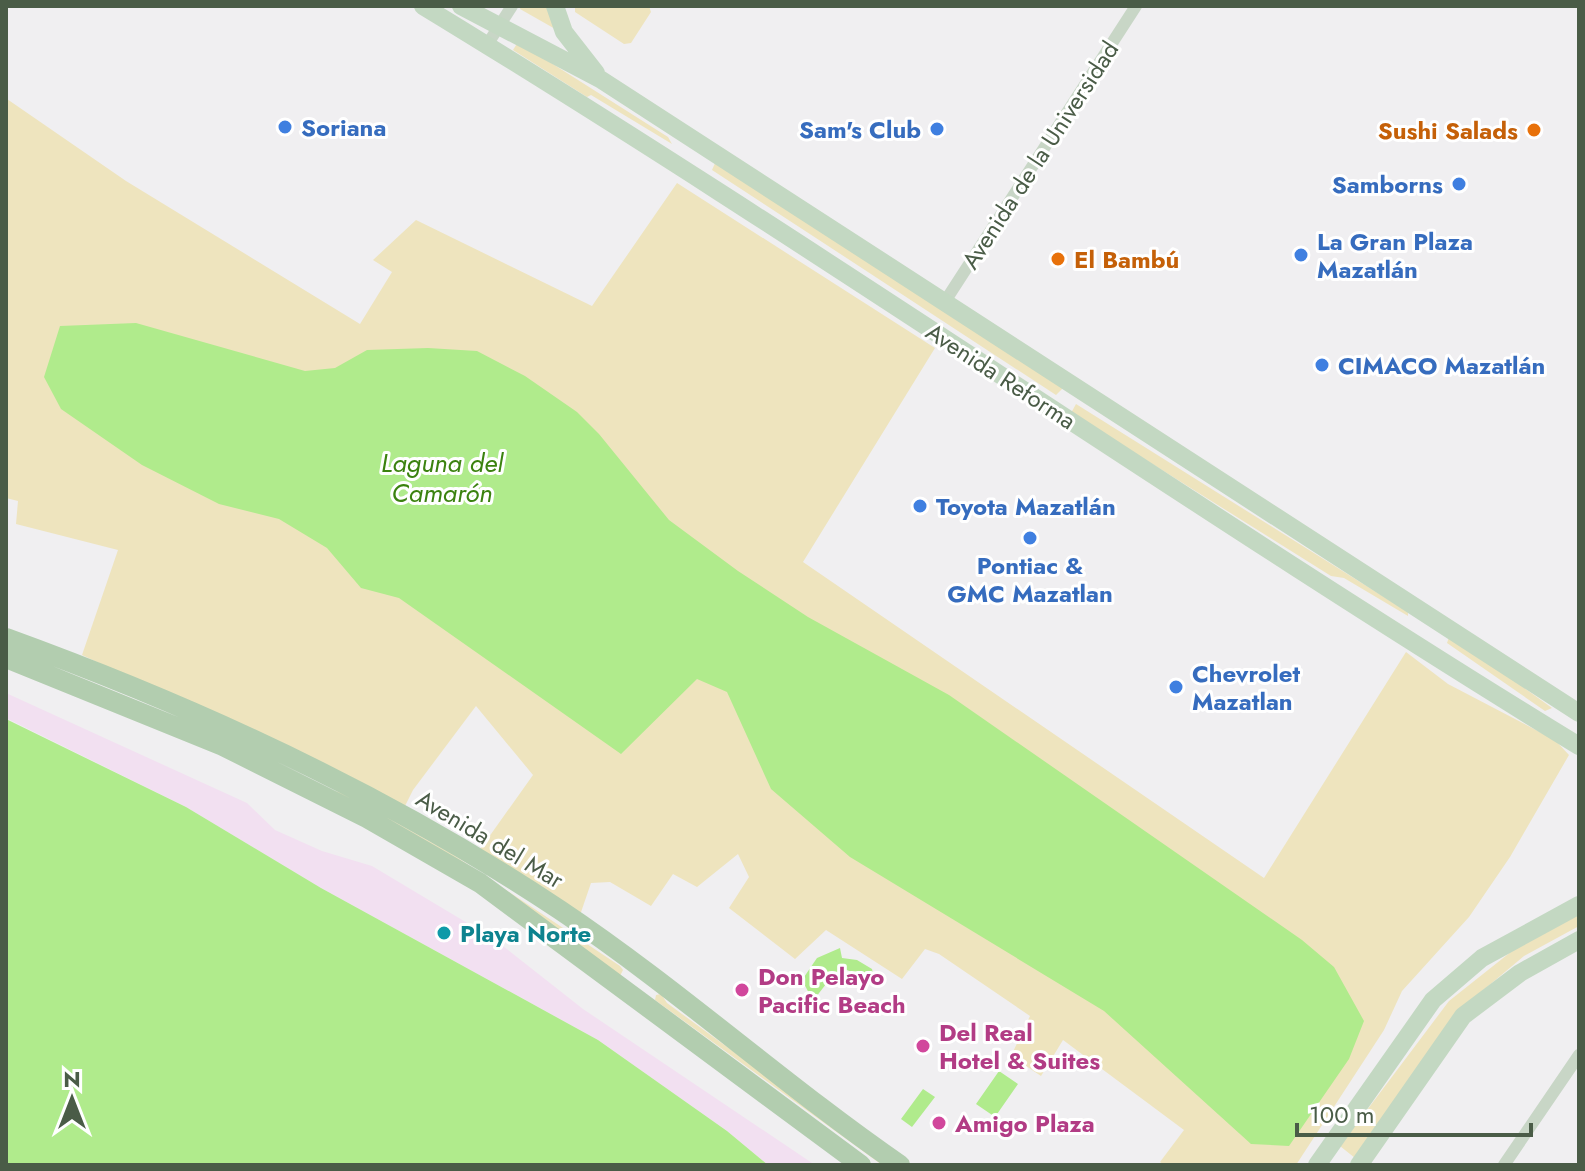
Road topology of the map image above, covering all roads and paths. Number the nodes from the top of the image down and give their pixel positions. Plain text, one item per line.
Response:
1 (423, 6) edge
2 (461, 6) edge
3 (512, 6) edge
4 (555, 6) edge
5 (1136, 6) edge
6 (484, 12) edge
7 (499, 27) junction
8 (471, 35) junction
9 (487, 45) junction
10 (600, 79) junction
11 (944, 303) junction
12 (1432, 619) junction
13 (6, 638) edge
14 (1417, 643) junction
15 (6, 658) edge
16 (1572, 708) edge
17 (1546, 726) junction
18 (1579, 746) edge
19 (1579, 905) edge
20 (1579, 940) edge
21 (1579, 1055) edge
22 (861, 1165) edge
23 (900, 1165) edge
24 (1317, 1165) edge
25 (1359, 1165) edge
26 (1504, 1165) edge

1 - 8 main road, Avenida Reforma
2 - 6 main road
3 - 7 street
4 - 10 main road
5 - 11 street, Avenida de la Universidad
6 - 7 main road, Avenida Reforma
6 - 8 street
7 - 9 street
7 - 10 main road, Avenida Reforma
8 - 9 main road, Avenida Reforma
9 - 14 main road, Avenida Reforma
10 - 11 main road, Avenida Reforma
11 - 12 main road, Avenida Reforma
12 - 14 main road
12 - 16 main road, Avenida Reforma
13 - 23 main road, Avenida del Mar
14 - 17 main road, Avenida Reforma
15 - 22 main road, Avenida del Mar
16 - 17 main road
17 - 18 main road, Avenida Reforma
19 - 24 main road
20 - 25 main road
21 - 26 street

